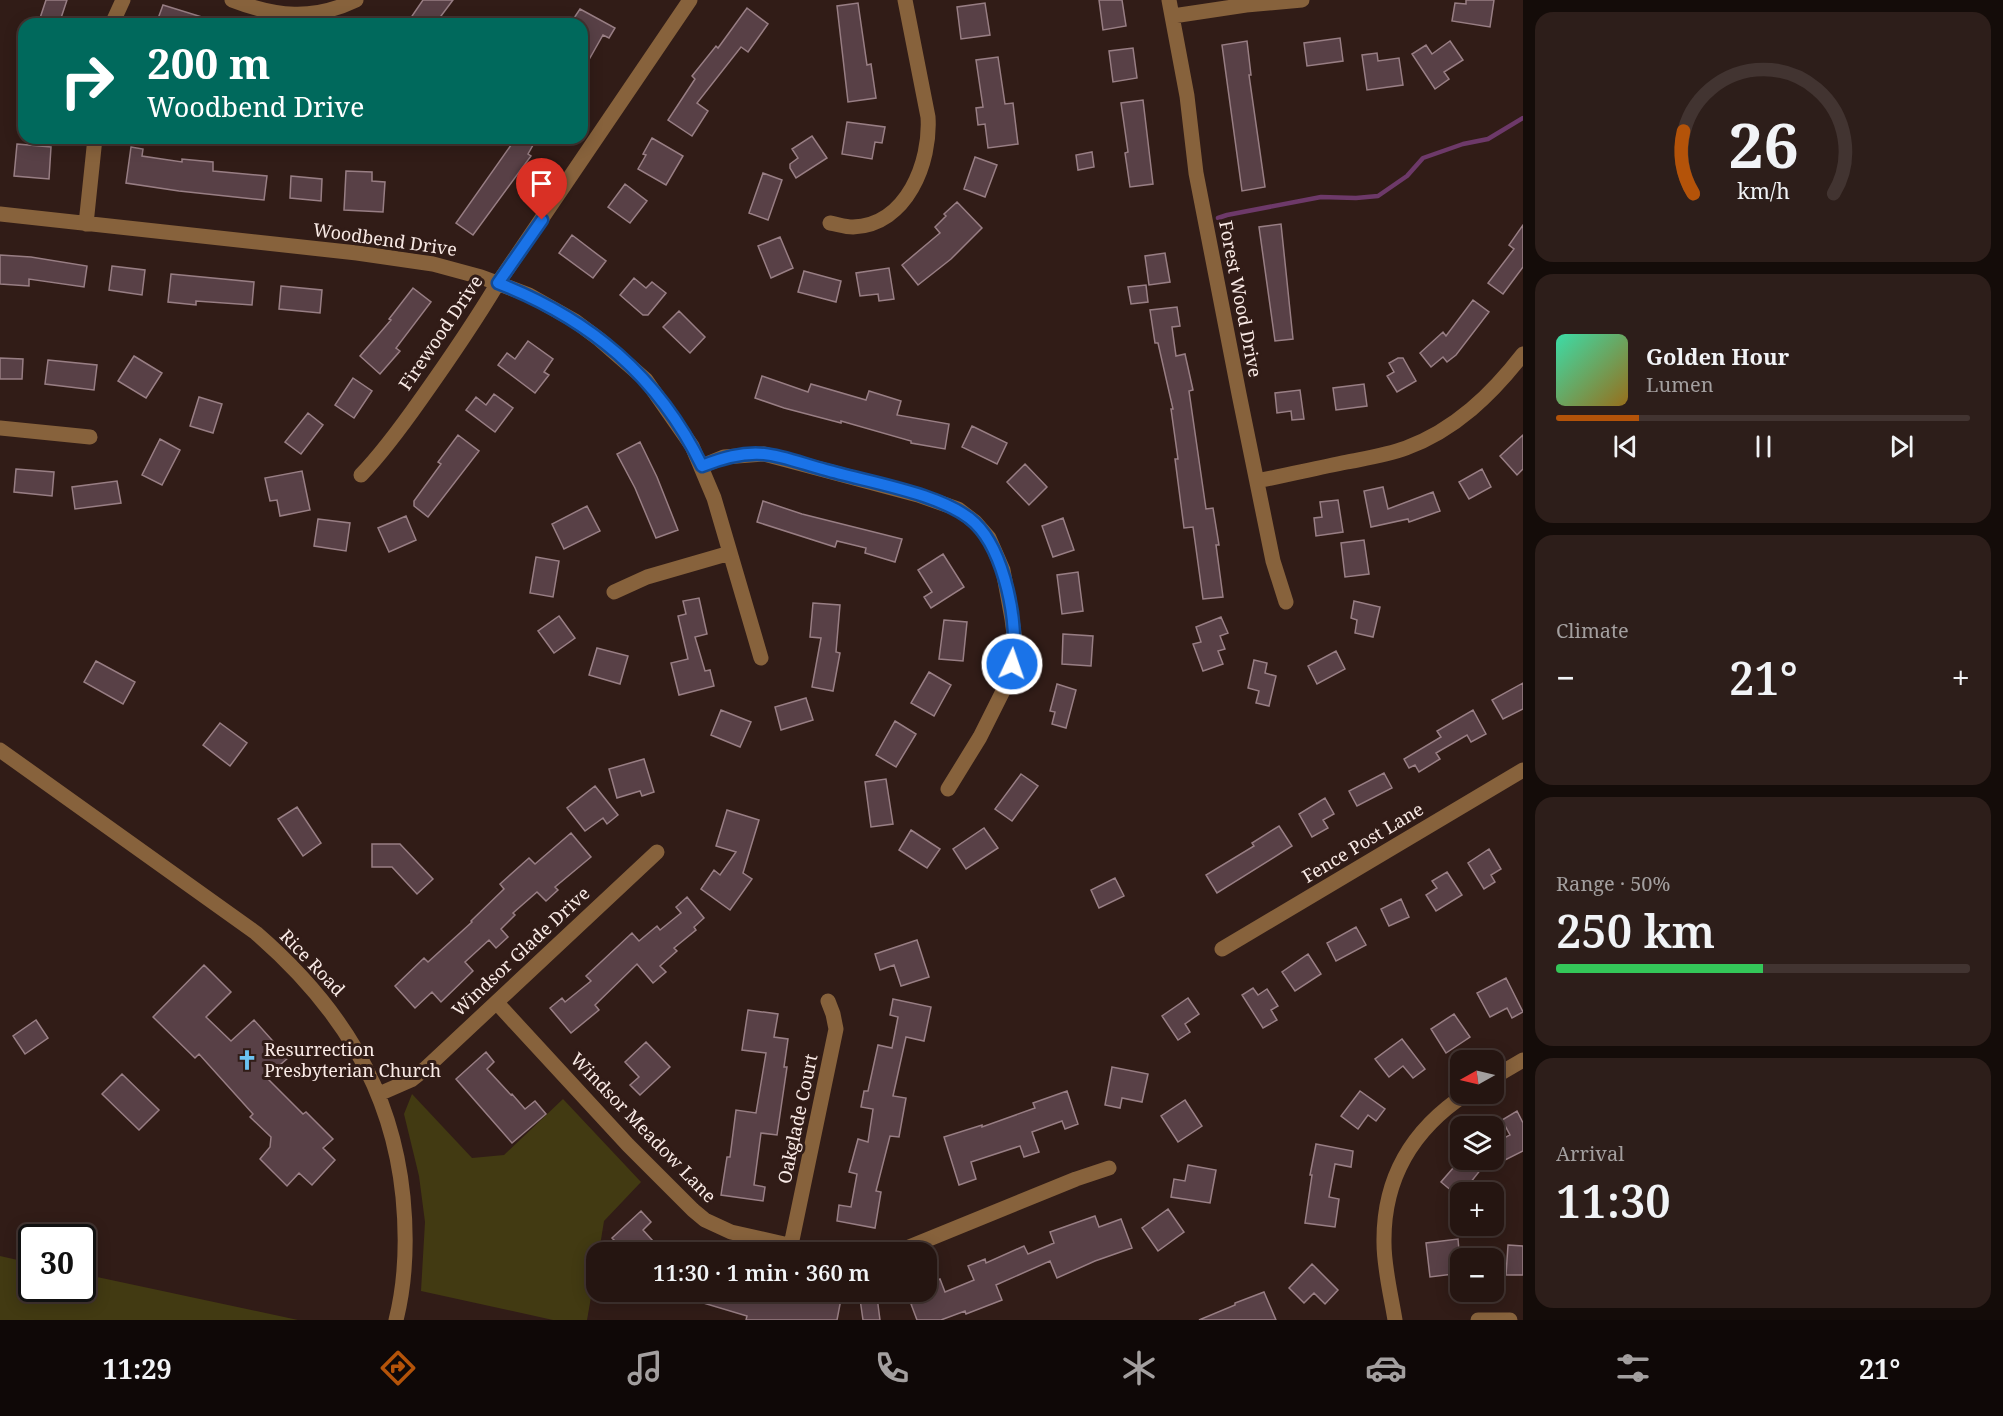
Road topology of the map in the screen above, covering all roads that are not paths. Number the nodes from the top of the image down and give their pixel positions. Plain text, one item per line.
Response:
1 (123, 0) edge
2 (232, 0) edge
3 (356, 0) edge
4 (690, 0) edge
5 (905, 0) edge
6 (1169, 0) edge
7 (1302, 0) edge
8 (1173, 16) junction
9 (115, 18) edge
10 (94, 144) edge
11 (0, 214) edge
12 (830, 223) dead end
13 (86, 224) junction
14 (498, 283) junction
15 (1523, 354) edge
16 (0, 428) edge
17 (90, 437) dead end
18 (702, 466) junction
19 (361, 475) dead end
20 (1257, 481) junction
21 (730, 553) junction
22 (614, 592) dead end
23 (1286, 602) dead end
24 (761, 658) dead end
25 (0, 750) edge
26 (1523, 770) edge
27 (948, 789) dead end
28 (657, 852) dead end
29 (1222, 949) dead end
30 (828, 1001) dead end
31 (497, 1003) junction
32 (1523, 1060) edge
33 (1504, 1071) edge
34 (379, 1094) junction
35 (1452, 1104) edge
36 (1109, 1168) dead end
37 (777, 1242) edge
38 (792, 1242) edge
39 (922, 1242) edge
40 (396, 1320) edge
41 (1395, 1320) edge
42 (1478, 1320) edge
43 (1510, 1320) edge

1 - 9 street
2 - 3 street
4 - 14 street, Firewood Drive
5 - 12 street
6 - 8 street, Forest Wood Drive
7 - 8 street
8 - 20 street, Forest Wood Drive
10 - 13 street
11 - 13 street, Woodbend Drive
13 - 14 street, Woodbend Drive
14 - 18 street, Woodbend Drive
14 - 19 street, Firewood Drive
15 - 20 street
16 - 17 street
18 - 21 street, Woodbend Drive
18 - 27 street
20 - 23 street, Forest Wood Drive
21 - 22 street
21 - 24 street, Woodbend Drive
25 - 34 street, Rice Road
26 - 29 street, Fence Post Lane
28 - 31 street, Windsor Glade Drive
30 - 38 street, Oakglade Court
31 - 34 street, Windsor Glade Drive
31 - 37 street, Windsor Meadow Lane
32 - 33 street
34 - 40 street, Rice Road
35 - 41 street
36 - 39 street
42 - 43 street

